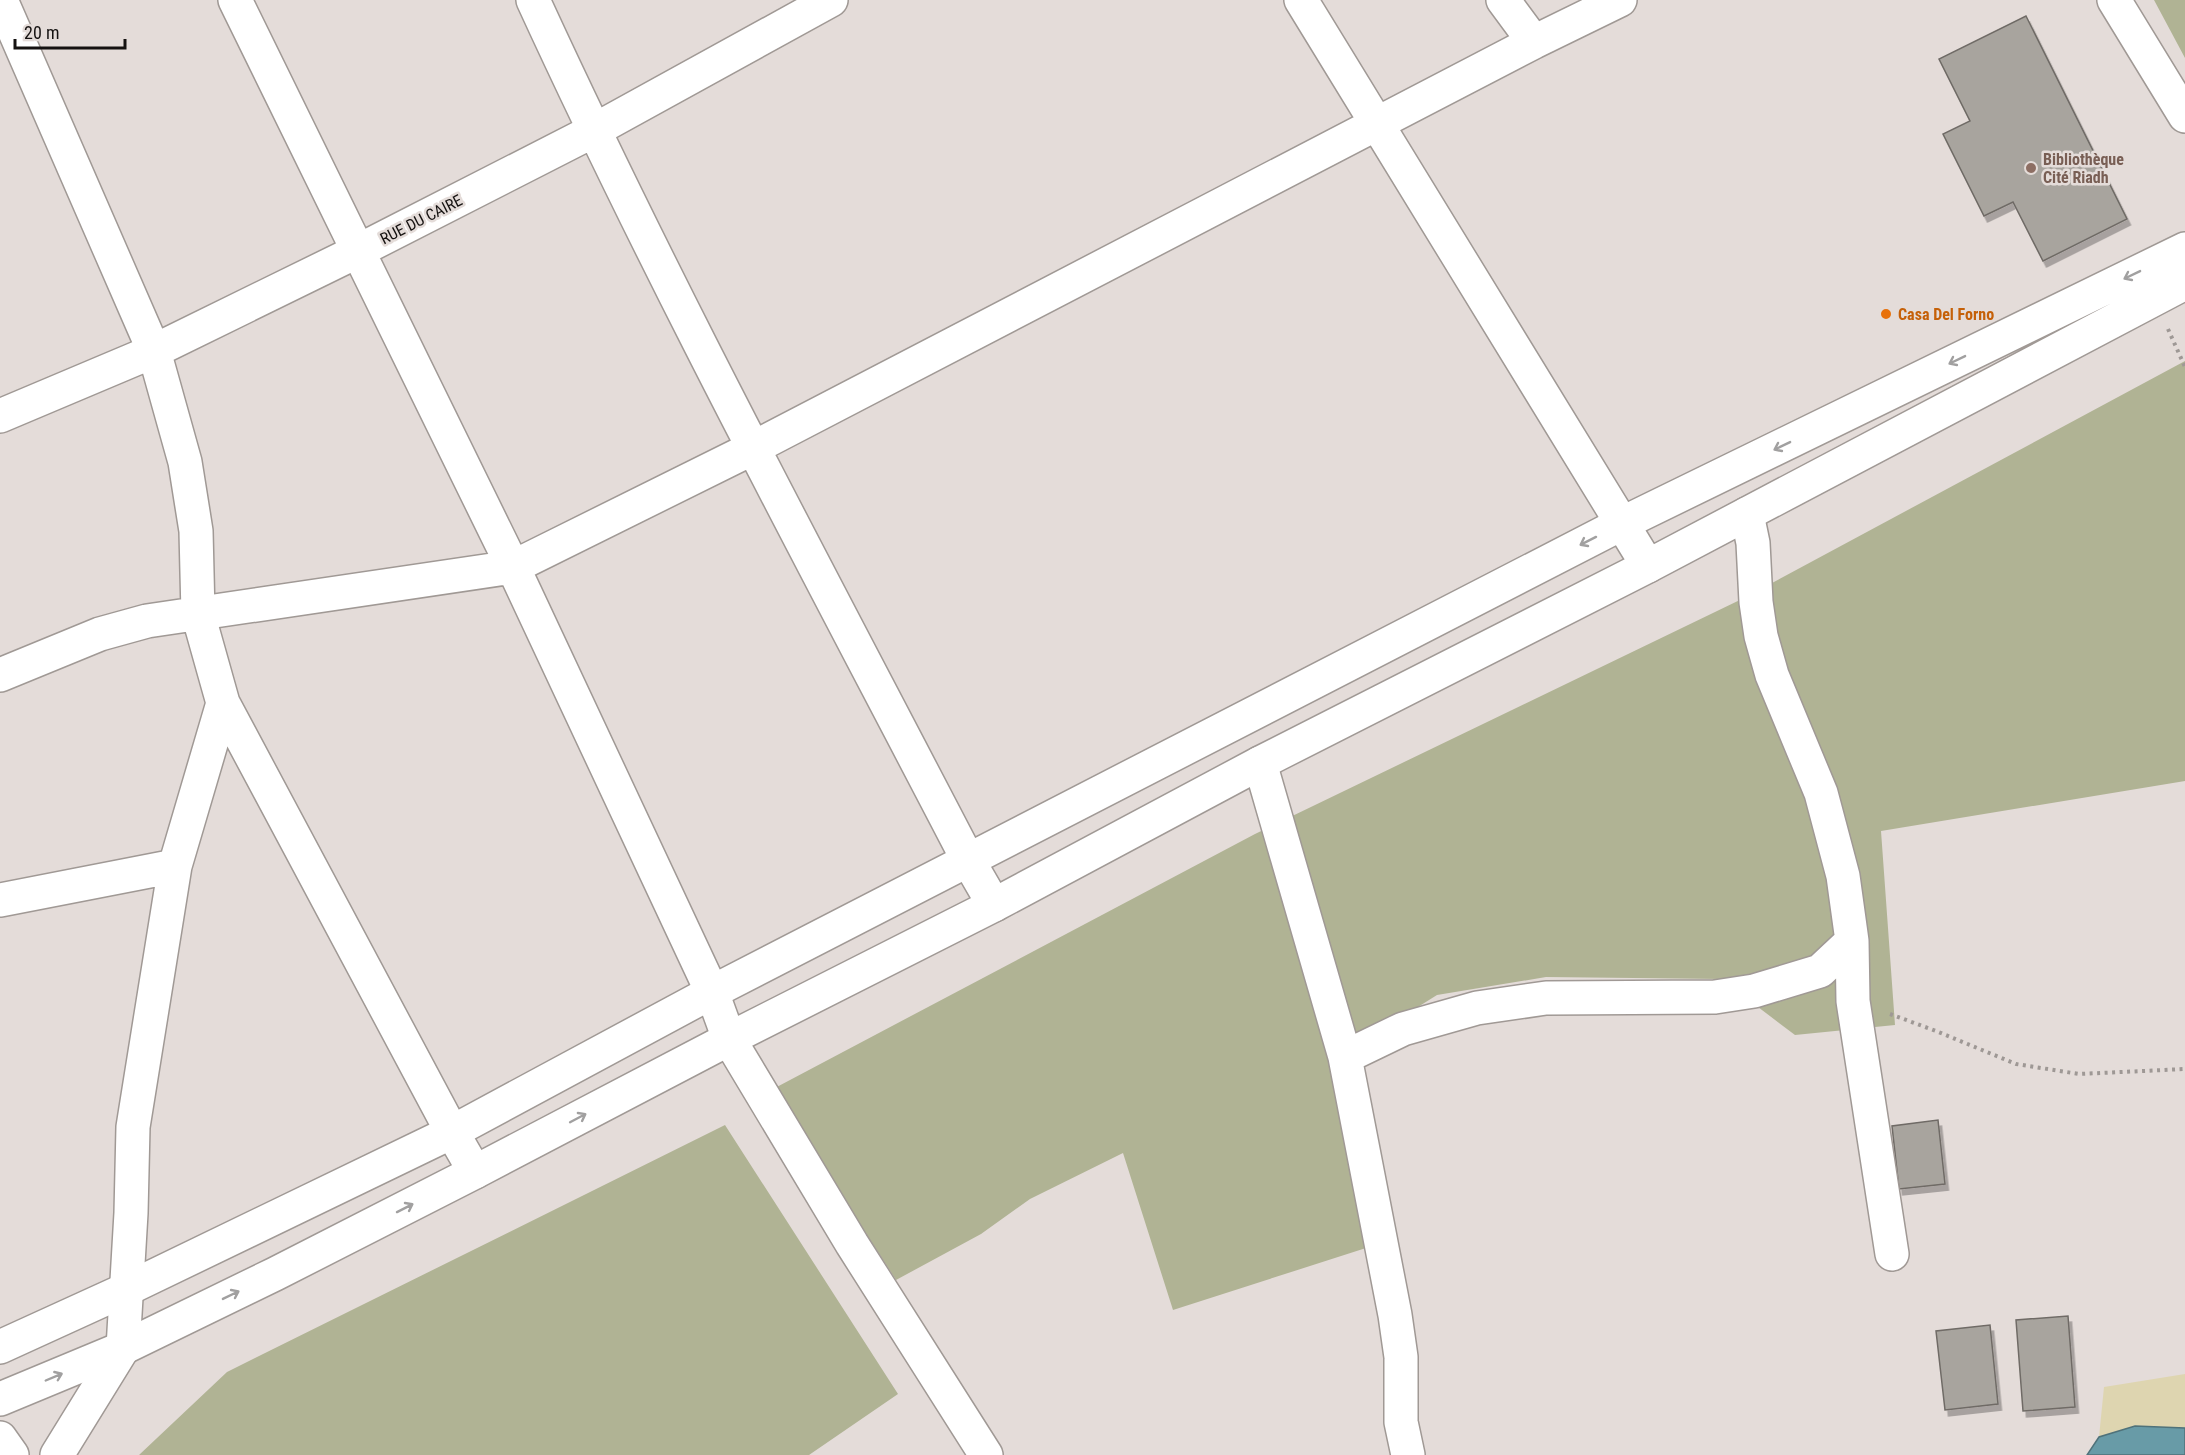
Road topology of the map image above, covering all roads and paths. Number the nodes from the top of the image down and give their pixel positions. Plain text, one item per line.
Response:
1 (1, 0) edge
2 (235, 0) edge
3 (533, 0) edge
4 (831, 0) edge
5 (1301, 0) edge
6 (1503, 0) edge
7 (1620, 0) edge
8 (2114, 0) edge
9 (1534, 42) junction
10 (2185, 116) edge
11 (1376, 124) junction
12 (593, 131) junction
13 (2185, 249) edge
14 (358, 251) junction
15 (2185, 283) edge
16 (154, 351) junction
17 (0, 416) edge
18 (753, 448) junction
19 (1747, 514) junction
20 (1621, 524) junction
21 (1648, 566) junction
22 (513, 567) junction
23 (198, 614) junction
24 (0, 675) edge
25 (223, 703) junction
26 (1260, 763) junction
27 (968, 860) junction
28 (175, 866) junction
29 (0, 900) edge
30 (994, 905) junction
31 (1852, 941) junction
32 (712, 992) junction
33 (1853, 1001) junction
34 (729, 1038) junction
35 (1345, 1057) junction
36 (2185, 1069) edge
37 (452, 1132) junction
38 (476, 1172) junction
39 (1892, 1254) dead end
40 (127, 1288) junction
41 (0, 1347) edge
42 (123, 1348) junction
43 (0, 1399) edge
44 (0, 1438) edge
45 (12, 1455) edge
46 (57, 1455) edge
47 (986, 1455) edge
48 (1408, 1455) edge

1 - 16 street
2 - 14 street
3 - 12 street
4 - 12 street, RUE DU CAIRE
5 - 11 street
6 - 9 street
7 - 9 street
8 - 10 street
9 - 11 street
11 - 18 street
11 - 20 street
12 - 14 street, RUE DU CAIRE
12 - 18 street
13 -> 20 street
14 - 16 street, RUE DU CAIRE
14 - 22 street
15 - 19 street
16 - 17 street, RUE DU CAIRE
16 - 23 street
18 - 22 street
18 - 27 street
19 - 21 street
19 - 31 street
20 - 21 street
20 -> 27 street
21 - 26 street
22 - 23 street
22 - 32 street
23 - 24 street
23 - 25 street
25 - 28 street
25 - 37 street
26 - 30 street
26 - 35 street
27 - 30 street
27 - 32 street
28 - 29 street
28 - 40 street
30 - 34 street
31 - 33 street
31 - 35 street
32 - 34 street
32 - 37 street
33 - 36 path
33 - 39 street
38 -> 34 street
34 - 47 street
35 - 48 street
37 - 38 street
37 - 40 street
42 -> 38 street
40 - 41 street
40 - 42 street
43 -> 42 street
42 - 46 street
44 - 45 street

